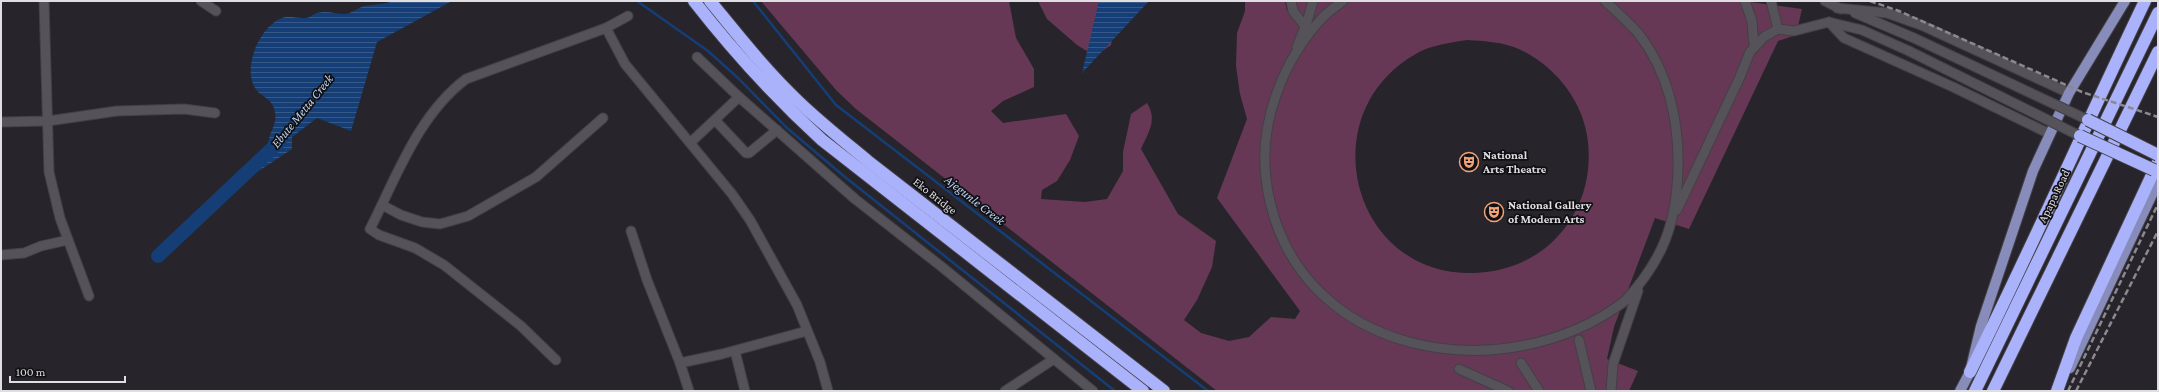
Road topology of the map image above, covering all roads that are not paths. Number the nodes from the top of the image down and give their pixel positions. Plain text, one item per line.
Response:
1 (44, 1) edge
2 (201, 1) edge
3 (694, 1) edge
4 (710, 1) edge
5 (1291, 1) edge
6 (1313, 1) edge
7 (1343, 1) edge
8 (1605, 1) edge
9 (1745, 1) edge
10 (1771, 1) edge
11 (1825, 1) edge
12 (2126, 1) edge
13 (2146, 1) edge
14 (1837, 8) junction
15 (216, 11) dead end
16 (2158, 13) edge
17 (628, 16) dead end
18 (1829, 22) junction
19 (1305, 26) junction
20 (606, 28) junction
21 (1778, 29) junction
22 (1754, 46) junction
23 (2158, 52) edge
24 (697, 57) dead end
25 (1291, 60) junction
26 (2069, 93) junction
27 (739, 97) junction
28 (216, 113) dead end
29 (603, 118) dead end
30 (715, 120) junction
31 (2088, 120) junction
32 (48, 121) junction
33 (1, 122) edge
34 (777, 130) junction
35 (2050, 134) junction
36 (2080, 136) junction
37 (690, 143) junction
38 (2158, 155) edge
39 (2157, 168) edge
40 (2158, 182) edge
41 (382, 205) junction
42 (1675, 215) junction
43 (631, 231) dead end
44 (68, 240) junction
45 (1, 255) edge
46 (1640, 285) junction
47 (89, 296) dead end
48 (1338, 318) dead end
49 (807, 331) junction
50 (735, 351) junction
51 (1054, 359) junction
52 (556, 360) dead end
53 (680, 363) junction
54 (1508, 365) dead end
55 (1482, 367) dead end
56 (1970, 372) junction
57 (689, 391) edge
58 (745, 391) edge
59 (828, 391) edge
60 (1005, 391) edge
61 (1093, 391) edge
62 (1143, 391) edge
63 (1164, 391) edge
64 (1508, 391) edge
65 (1539, 391) edge
66 (1591, 391) edge
67 (1611, 391) edge
68 (1960, 391) edge
69 (1975, 391) edge
70 (1994, 391) edge
71 (2058, 391) edge

1 - 32 street
2 - 15 street
3 - 62 highway
4 - 63 highway, Eko Bridge
5 - 19 street
6 - 19 street
7 - 25 street
8 - 42 street
9 - 22 street
10 - 21 street
11 - 14 street
12 - 26 main road
13 - 31 highway
14 - 26 street
14 - 31 street, bridge
16 - 69 highway, Apapa Road
17 - 20 street
18 - 21 street
18 - 35 street
18 - 36 street, bridge
19 - 25 street
20 - 37 street
20 - 41 street
21 - 22 street
22 - 42 street
23 - 70 highway
24 - 27 street
25 - 48 street
26 - 35 main road
27 - 30 street
27 - 34 street
28 - 32 street
29 - 41 street
30 - 34 street
30 - 37 street
31 - 36 highway
31 - 38 highway, bridge
32 - 33 street
32 - 44 street
34 - 51 street
35 - 56 main road
36 - 39 highway, bridge
36 - 56 highway
37 - 49 street
39 - 71 highway
40 - 71 main road
41 - 52 street
42 - 46 street
43 - 53 street
44 - 45 street
44 - 47 street
46 - 66 street
46 - 67 street
49 - 50 street
49 - 59 street
50 - 53 street
50 - 58 street
51 - 60 street
51 - 61 street
53 - 57 street
54 - 65 street
55 - 64 street
56 - 68 main road

